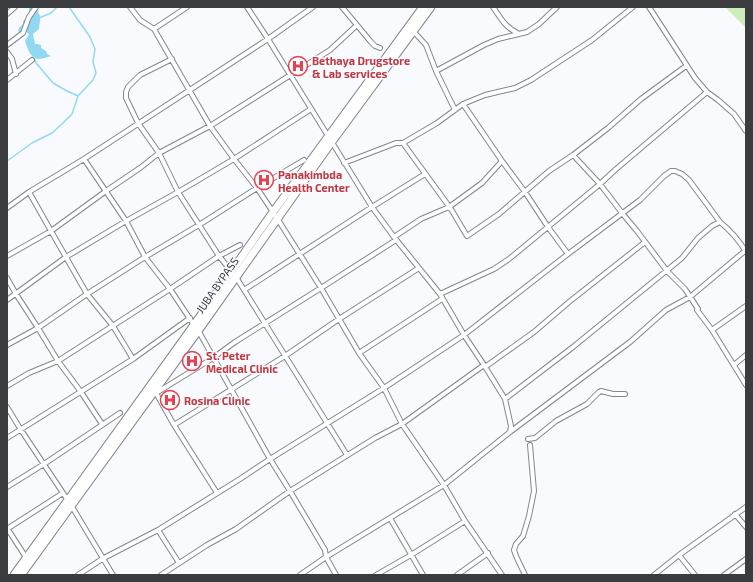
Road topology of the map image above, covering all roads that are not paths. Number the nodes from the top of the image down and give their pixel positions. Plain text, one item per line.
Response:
1 (14, 7) edge
2 (36, 7) edge
3 (130, 7) edge
4 (187, 7) edge
5 (246, 7) edge
6 (313, 7) edge
7 (342, 7) edge
8 (493, 7) edge
9 (557, 7) edge
10 (633, 7) edge
11 (649, 7) edge
12 (427, 8) edge
13 (7, 14) edge
14 (357, 25) junction
15 (154, 29) junction
16 (414, 32) junction
17 (519, 34) junction
18 (268, 39) junction
19 (7, 46) edge
20 (380, 48) dead end
21 (7, 52) edge
22 (172, 59) junction
23 (32, 60) dead end
24 (686, 66) junction
25 (436, 71) junction
26 (16, 74) junction
27 (290, 75) junction
28 (7, 80) edge
29 (189, 90) junction
30 (707, 92) junction
31 (463, 104) junction
32 (311, 109) junction
33 (455, 110) junction
34 (138, 123) junction
35 (210, 126) junction
36 (746, 131) edge
37 (330, 140) junction
38 (403, 143) junction
39 (159, 153) junction
40 (573, 155) junction
41 (84, 159) junction
42 (234, 159) junction
43 (304, 160) dead end
44 (502, 161) junction
45 (344, 163) junction
46 (425, 174) junction
47 (600, 184) junction
48 (257, 188) junction
49 (106, 191) junction
50 (30, 192) junction
51 (178, 192) junction
52 (525, 192) junction
53 (372, 207) junction
54 (449, 207) junction
55 (7, 208) edge
56 (273, 212) junction
57 (622, 214) junction
58 (277, 218) junction
59 (126, 221) junction
60 (720, 222) junction
61 (200, 225) junction
62 (548, 227) junction
63 (51, 231) junction
64 (395, 238) junction
65 (645, 242) junction
66 (240, 245) dead end
67 (746, 251) edge
68 (299, 254) junction
69 (568, 254) junction
70 (7, 256) edge
71 (219, 256) junction
72 (66, 257) junction
73 (146, 257) junction
74 (419, 268) junction
75 (667, 271) junction
76 (234, 274) junction
77 (7, 278) edge
78 (321, 288) junction
79 (170, 289) junction
80 (244, 290) junction
81 (16, 294) junction
82 (87, 294) junction
83 (440, 294) junction
84 (690, 297) junction
85 (442, 299) junction
86 (7, 300) edge
87 (746, 306) edge
88 (339, 319) junction
89 (265, 323) junction
90 (194, 325) junction
91 (113, 326) junction
92 (38, 328) junction
93 (712, 330) junction
94 (464, 335) junction
95 (7, 345) edge
96 (359, 353) junction
97 (746, 355) edge
98 (286, 356) junction
99 (213, 358) junction
100 (133, 359) junction
101 (58, 361) junction
102 (734, 365) junction
103 (485, 366) junction
104 (746, 385) edge
105 (7, 386) edge
106 (384, 388) junction
107 (231, 390) junction
108 (81, 392) junction
109 (155, 392) junction
110 (625, 394) dead end
111 (505, 399) junction
112 (7, 406) edge
113 (120, 413) dead end
114 (327, 423) junction
115 (102, 424) junction
116 (402, 424) junction
117 (174, 425) junction
118 (21, 430) junction
119 (510, 432) junction
120 (7, 438) edge
121 (528, 439) dead end
122 (530, 445) dead end
123 (347, 455) junction
124 (270, 460) junction
125 (44, 464) junction
126 (444, 486) junction
127 (7, 487) edge
128 (290, 490) junction
129 (63, 493) junction
130 (218, 493) junction
131 (69, 503) junction
132 (746, 507) edge
133 (735, 514) junction
134 (390, 518) junction
135 (465, 521) junction
136 (746, 526) edge
137 (7, 528) edge
138 (158, 530) junction
139 (488, 553) junction
140 (411, 555) junction
141 (679, 555) junction
142 (326, 557) junction
143 (102, 559) junction
144 (746, 559) edge
145 (28, 560) junction
146 (179, 563) junction
147 (14, 575) edge
148 (21, 575) edge
149 (78, 575) edge
150 (113, 575) edge
151 (160, 575) edge
152 (300, 575) edge
153 (336, 575) edge
154 (376, 575) edge
155 (423, 575) edge
156 (457, 575) edge
157 (502, 575) edge
158 (525, 575) edge
159 (654, 575) edge
160 (695, 575) edge
161 (724, 575) edge

1 - 13 street
2 - 19 street
3 - 15 street
4 - 15 street
5 - 18 street
6 - 18 street
7 - 14 street
8 - 17 street
9 - 17 street
10 - 31 street
11 - 24 street
12 - 16 main road, JUBA BYPASS
12 - 37 main road, JUBA BYPASS
14 - 20 street
14 - 27 street
15 - 22 street
16 - 25 street
16 - 37 main road, JUBA BYPASS
17 - 25 street
18 - 27 street
18 - 29 street
21 - 26 street
22 - 29 street
22 - 34 street
23 - 26 street
24 - 30 street
24 - 40 street
25 - 33 street
26 - 28 street
27 - 32 street
27 - 35 street
29 - 34 street
29 - 35 street
30 - 36 street
30 - 47 street
31 - 33 street
31 - 44 street
32 - 37 street
32 - 42 street
33 - 38 street
34 - 39 street
34 - 41 street
35 - 39 street
35 - 42 street
37 - 45 street
37 - 56 main road, JUBA BYPASS
37 - 58 main road, JUBA BYPASS
38 - 45 street
38 - 46 street
39 - 49 street
39 - 51 street
40 - 47 street
40 - 52 street
41 - 49 street
41 - 50 street
42 - 48 street
42 - 51 street
43 - 48 street
44 - 52 street
44 - 54 street
45 - 53 street
46 - 53 street
46 - 54 street
47 - 57 street
47 - 62 street
48 - 56 street
48 - 61 street
49 - 59 street
49 - 63 street
50 - 55 street
50 - 63 street
51 - 59 street
51 - 61 street
52 - 54 street
52 - 62 street
53 - 64 street
53 - 68 street
54 - 64 street
56 - 58 street
56 - 76 main road, JUBA BYPASS
57 - 60 street
57 - 65 street
57 - 69 street
58 - 68 street
58 - 76 main road, JUBA BYPASS
59 - 72 street
59 - 73 street
60 - 67 street
60 - 75 street
61 - 71 street
61 - 73 street
62 - 69 street
62 - 83 street
63 - 70 street
63 - 72 street
64 - 74 street
64 - 78 street
65 - 75 street
65 - 103 street
66 - 71 street
67 - 84 street
68 - 78 street
68 - 80 street
69 - 94 street
71 - 76 street
71 - 79 street
72 - 81 street
72 - 82 street
73 - 79 street
73 - 82 street
74 - 83 street
74 - 88 street
75 - 84 street
75 - 111 street
76 - 80 street
76 - 90 main road, JUBA BYPASS
77 - 81 street
78 - 88 street
78 - 89 street
79 - 90 street
79 - 91 street
80 - 89 street
81 - 86 street
81 - 92 street
82 - 91 street
82 - 92 street
83 - 85 street
84 - 93 street
84 - 119 street
85 - 94 street
85 - 96 street
87 - 93 street
88 - 96 street
88 - 98 street
89 - 98 street
89 - 99 street
90 - 99 street
90 - 100 street
90 - 109 main road, JUBA BYPASS
90 - 131 main road, JUBA BYPASS
91 - 100 street
91 - 101 street
92 - 95 street
92 - 101 street
93 - 102 street
94 - 103 street
94 - 106 street
96 - 106 street
97 - 102 street
98 - 107 street
98 - 114 street
99 - 107 street
99 - 109 street
100 - 108 street
101 - 105 street
101 - 108 street
102 - 104 street
103 - 111 street
103 - 116 street
106 - 114 street
106 - 116 street
107 - 117 street
107 - 124 street
108 - 115 street
108 - 118 street
109 - 117 street
109 - 131 main road, JUBA BYPASS
110 - 121 street
111 - 119 street
112 - 118 street
113 - 115 street
114 - 123 street
114 - 124 street
115 - 125 street
116 - 123 street
116 - 126 street
117 - 130 street
118 - 120 street
118 - 125 street
119 - 126 street
122 - 158 street
123 - 128 street
124 - 128 street
124 - 130 street
125 - 127 street
125 - 129 street
126 - 134 street
126 - 135 street
128 - 142 street
128 - 146 street
129 - 131 street
129 - 137 street
130 - 138 street
131 - 143 street
131 - 145 main road, JUBA BYPASS
132 - 133 street
133 - 136 street
133 - 141 street
134 - 140 street
134 - 142 street
135 - 139 street
135 - 140 street
137 - 145 street
138 - 143 street
138 - 146 street
139 - 156 street
139 - 157 street
140 - 154 street
140 - 155 street
141 - 159 street
141 - 160 street
142 - 152 street
142 - 153 street
143 - 149 street
143 - 150 street
144 - 161 street
145 - 147 main road, JUBA BYPASS
145 - 148 main road, JUBA BYPASS
146 - 151 street

